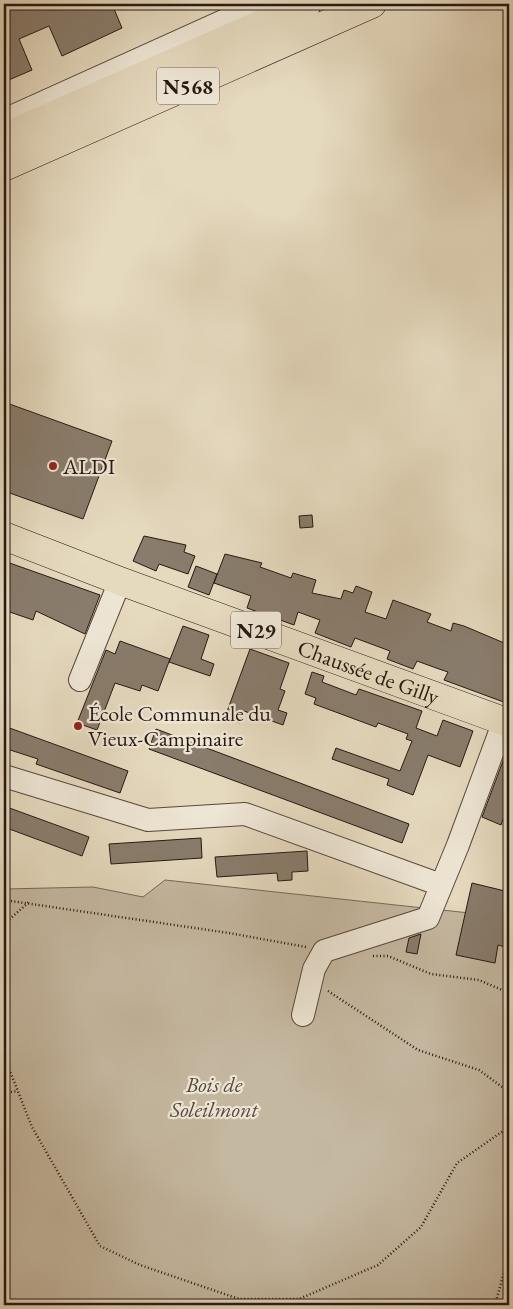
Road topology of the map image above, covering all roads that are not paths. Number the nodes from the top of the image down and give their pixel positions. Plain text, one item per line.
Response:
1 (261, 4) edge
2 (307, 4) edge
3 (372, 4) edge
4 (4, 120) edge
5 (4, 137) edge
6 (4, 167) edge
7 (4, 536) edge
8 (120, 581) junction
9 (80, 680) dead end
10 (506, 722) edge
11 (4, 776) edge
12 (441, 885) junction
13 (303, 1015) dead end

1 - 4 street
2 - 5 main road, N568
3 - 6 main road, N568
7 - 8 main road, Chaussée de Gilly / N29
8 - 9 street
8 - 10 main road, Chaussée de Gilly / N29
10 - 12 street
11 - 12 street
12 - 13 street

